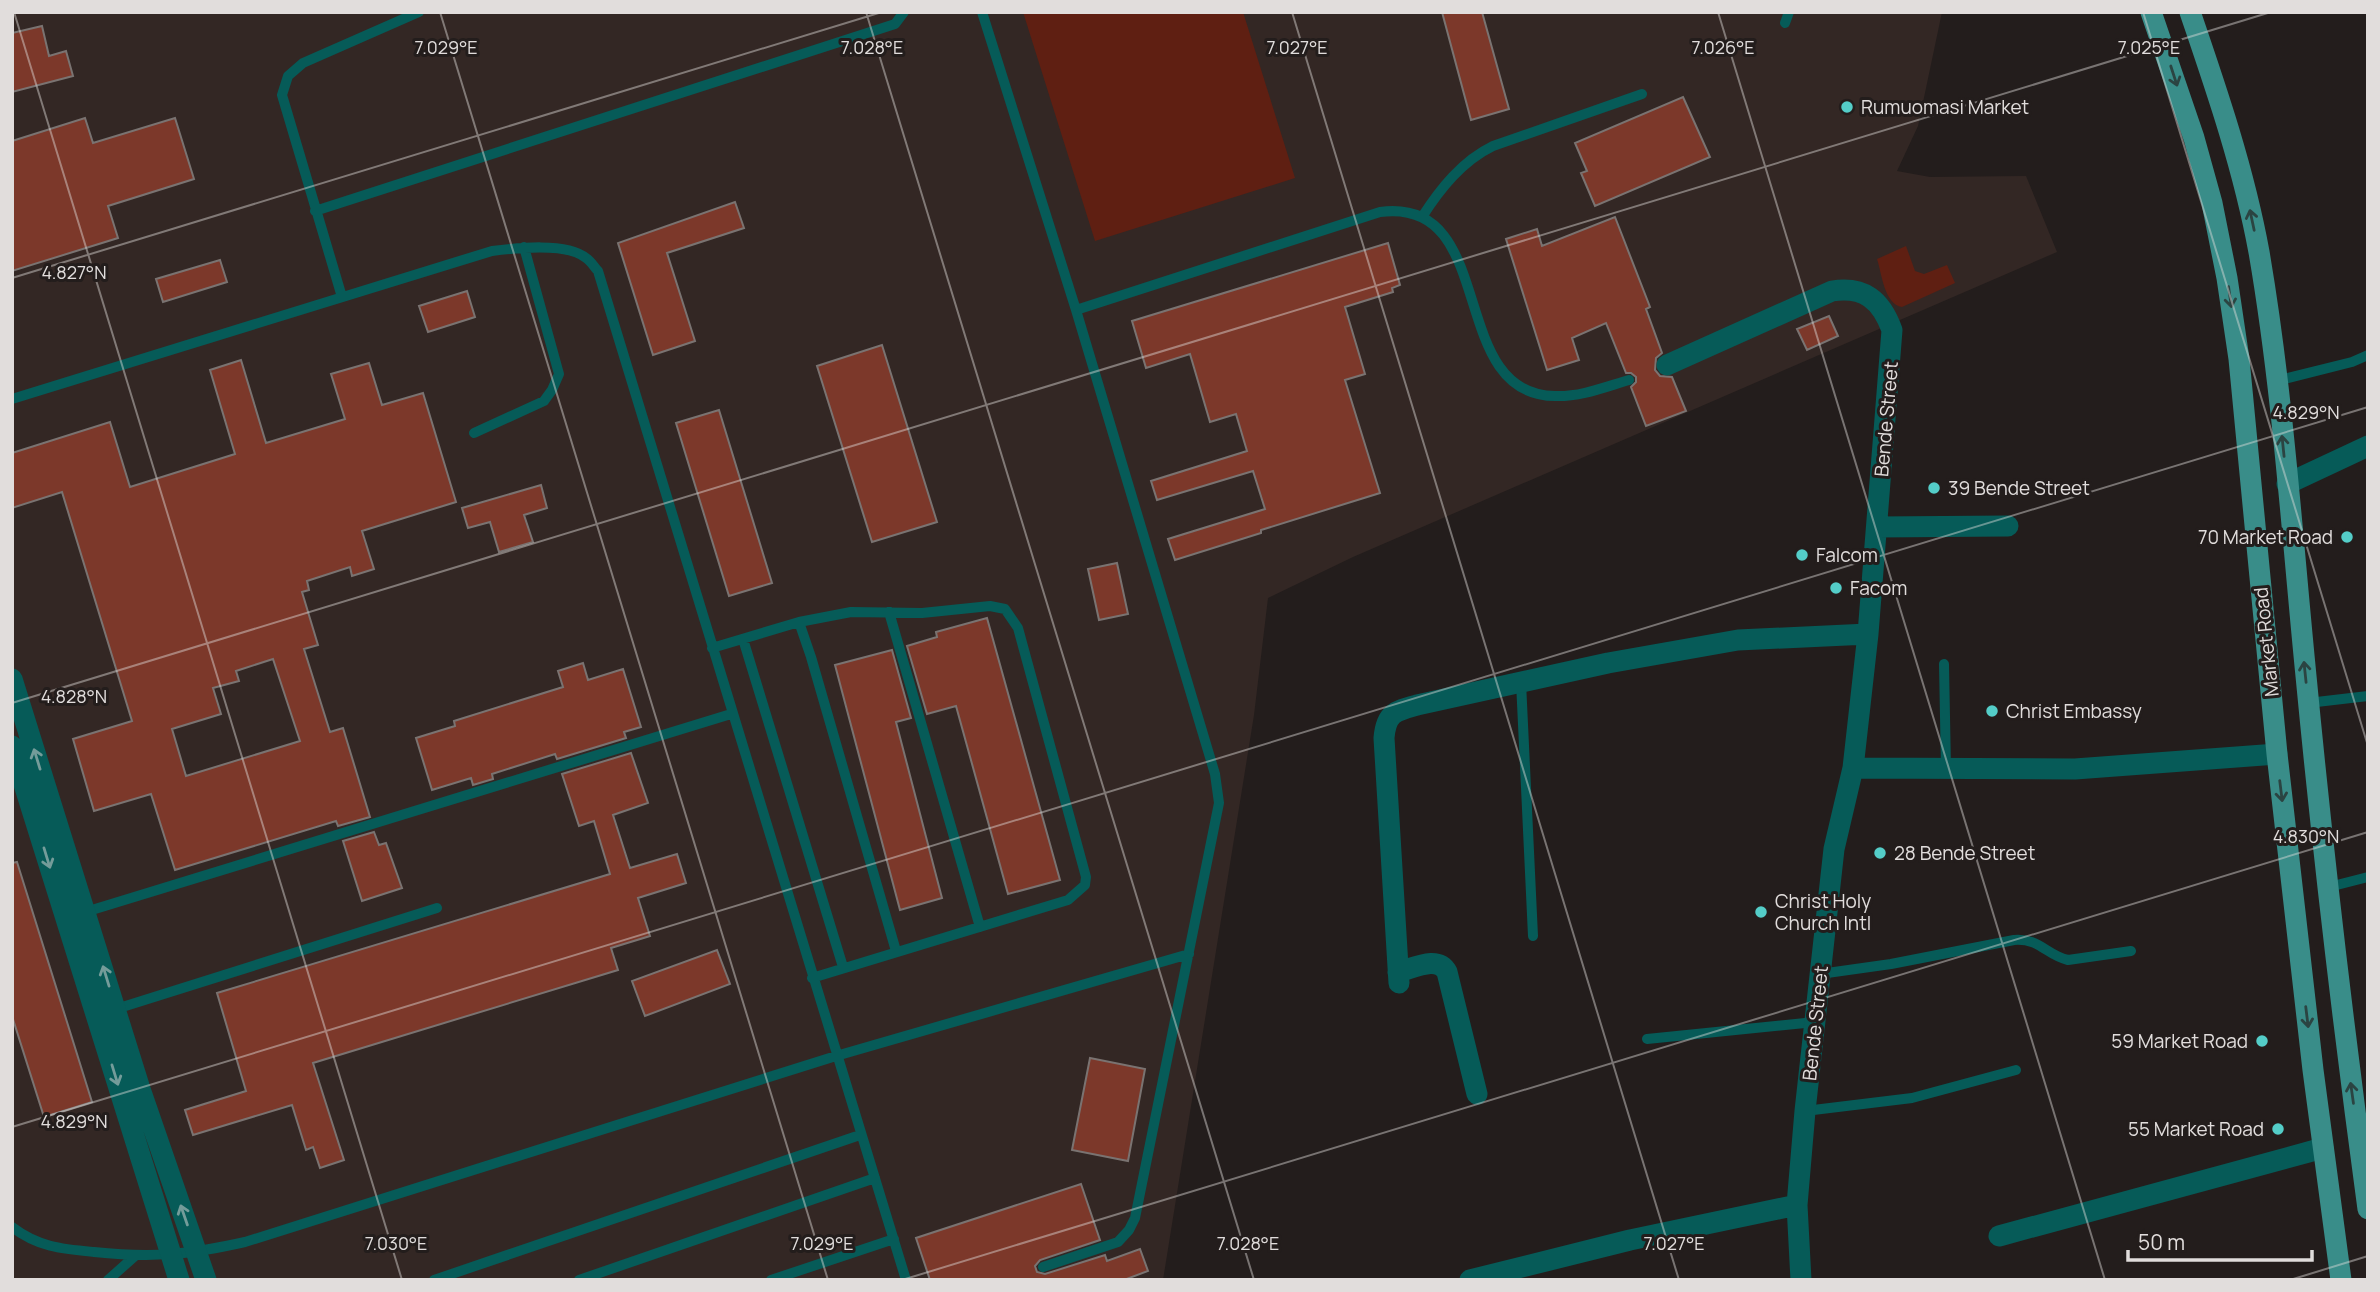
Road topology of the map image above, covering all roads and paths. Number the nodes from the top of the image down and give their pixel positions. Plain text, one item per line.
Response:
1 (419, 12) edge
2 (904, 12) edge
3 (982, 12) edge
4 (2151, 12) edge
5 (2190, 12) edge
6 (1642, 94) dead end
7 (315, 211) junction
8 (1422, 218) junction
9 (524, 247) junction
10 (342, 297) junction
11 (1076, 310) junction
12 (2368, 355) edge
13 (1667, 365) dead end
14 (1629, 380) dead end
15 (2276, 381) junction
16 (12, 399) edge
17 (474, 433) dead end
18 (2368, 446) edge
19 (2287, 484) junction
20 (2008, 526) dead end
21 (1877, 527) junction
22 (889, 612) junction
23 (799, 622) junction
24 (1868, 634) junction
25 (743, 639) junction
26 (712, 648) junction
27 (1944, 664) dead end
28 (12, 679) edge
29 (1521, 682) junction
30 (2368, 696) edge
31 (2308, 703) junction
32 (731, 714) junction
33 (12, 746) edge
34 (2277, 754) junction
35 (1853, 768) junction
36 (1946, 769) junction
37 (2368, 877) edge
38 (2329, 887) junction
39 (437, 908) dead end
40 (76, 915) junction
41 (980, 927) junction
42 (1533, 936) dead end
43 (896, 951) junction
44 (2131, 951) dead end
45 (1189, 954) junction
46 (843, 967) junction
47 (1820, 974) junction
48 (812, 978) junction
49 (116, 1009) junction
50 (1815, 1022) junction
51 (1647, 1039) dead end
52 (836, 1056) junction
53 (2016, 1070) dead end
54 (1476, 1094) dead end
55 (1805, 1111) junction
56 (860, 1135) junction
57 (2323, 1148) junction
58 (874, 1178) junction
59 (1797, 1205) junction
60 (2368, 1209) edge
61 (12, 1227) edge
62 (1999, 1236) dead end
63 (894, 1239) junction
64 (197, 1253) junction
65 (135, 1256) junction
66 (171, 1256) junction
67 (1043, 1266) dead end
68 (108, 1280) edge
69 (179, 1280) edge
70 (206, 1280) edge
71 (434, 1280) edge
72 (579, 1280) edge
73 (771, 1280) edge
74 (906, 1280) edge
75 (1471, 1280) edge
76 (1801, 1280) edge
77 (2341, 1280) edge

1 - 7 lane
2 - 7 lane
3 - 11 lane
4 -> 34 main road, Market Road
15 -> 5 main road, Market Road
6 - 8 lane
7 - 10 lane
8 - 11 lane
8 - 14 lane
9 - 10 lane
9 - 17 lane
9 - 26 lane
10 - 16 lane
11 - 45 lane
12 - 15 lane
13 - 21 street, Bende Street
19 -> 15 main road, Market Road
18 - 19 street
31 -> 19 main road, Market Road
20 - 21 street
21 - 24 street, Bende Street
22 - 23 lane
22 - 41 lane
22 - 41 lane
23 - 25 lane
23 - 43 lane
24 - 29 street
24 - 35 street, Bende Street
25 - 26 lane
25 - 46 lane
26 - 32 lane
27 - 36 lane
40 -> 28 street
29 - 42 lane
29 - 54 street
30 - 31 lane
31 - 38 main road, Market Road
32 - 40 lane
32 - 48 lane
33 -> 40 street
34 - 36 street
34 -> 57 main road, Market Road
35 - 36 street
35 - 47 street, Bende Street
37 - 38 lane
60 -> 38 main road, Market Road
39 - 49 lane
49 -> 40 street
40 -> 66 street
41 - 43 lane
43 - 46 lane
44 - 47 lane
45 - 52 lane
45 - 67 lane
46 - 48 lane
47 - 50 street, Bende Street
48 - 52 lane
64 -> 49 street
50 - 51 lane
50 - 55 street, Bende Street
52 - 56 lane
52 - 64 lane
53 - 55 lane
55 - 59 street, Bende Street
56 - 58 lane
56 - 71 lane
57 - 62 street
57 - 77 main road, Market Road
58 - 63 lane
58 - 72 lane
59 - 75 street
59 - 76 street, Bende Street
61 - 65 lane
63 - 73 lane
63 - 74 lane
64 - 66 lane
64 - 70 street
65 - 66 lane
65 - 68 lane
66 - 69 street

